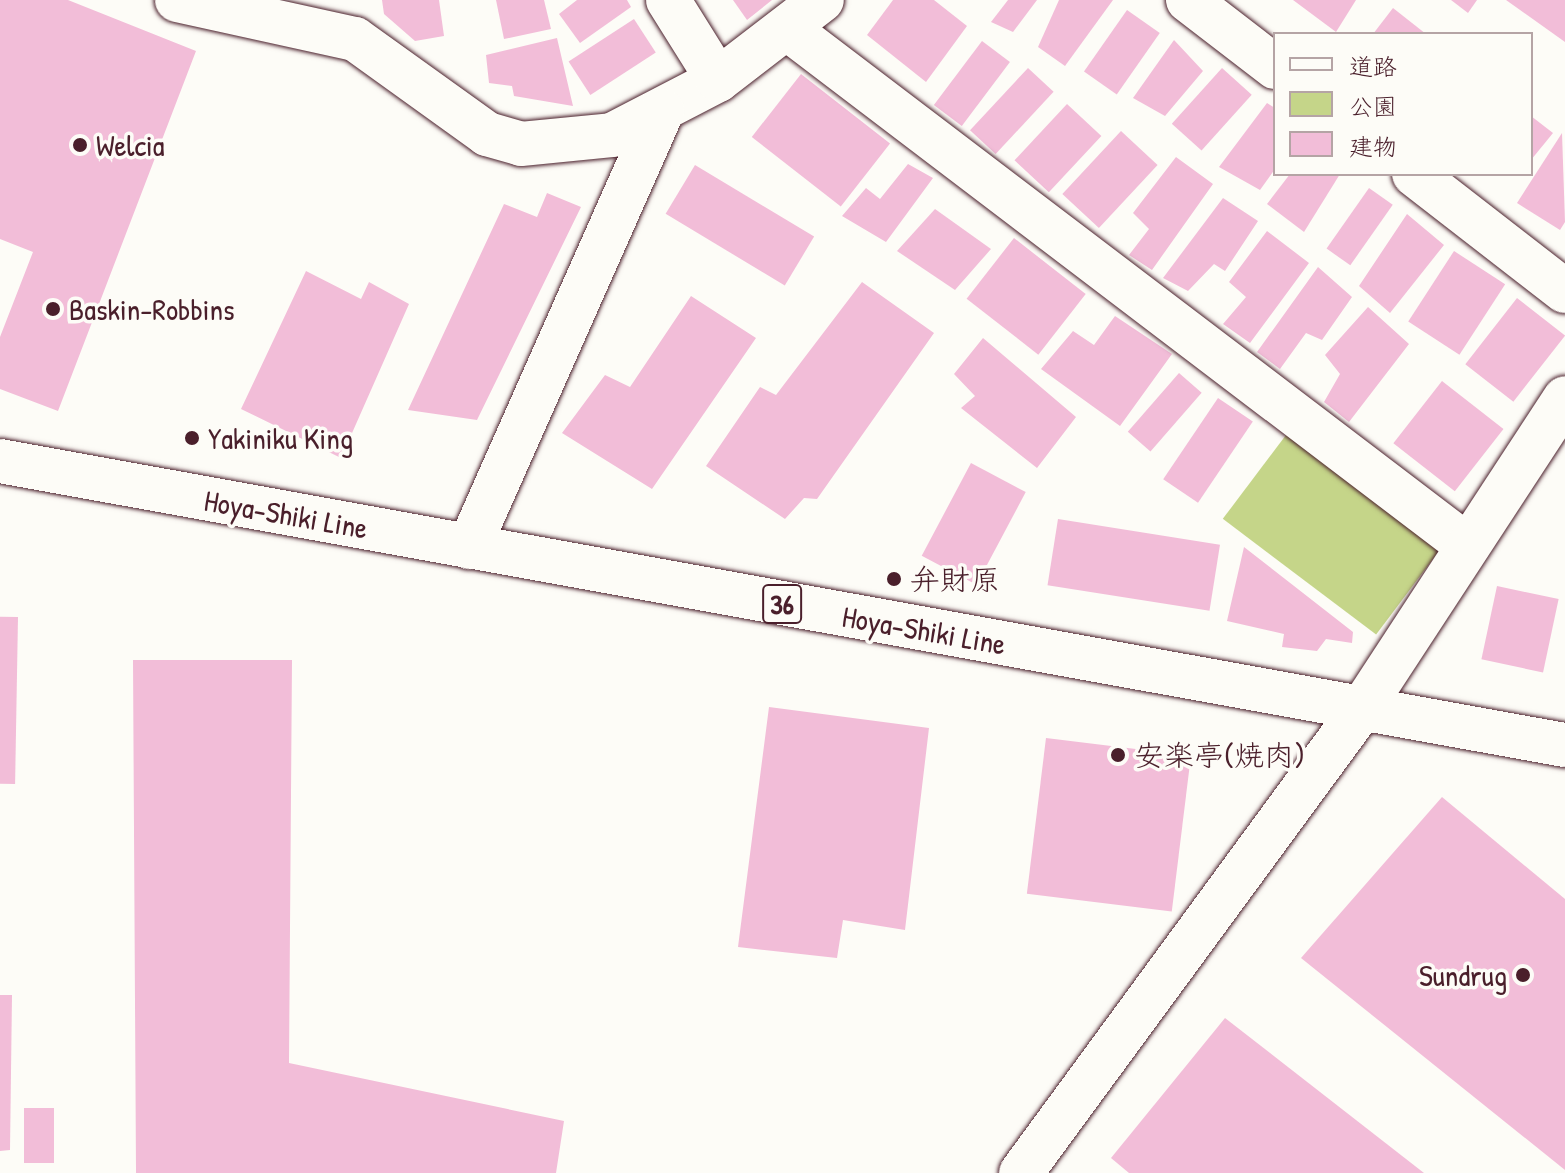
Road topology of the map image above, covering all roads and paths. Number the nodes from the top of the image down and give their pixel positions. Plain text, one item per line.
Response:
1 (177, 0) edge
2 (668, 0) edge
3 (822, 0) edge
4 (1188, 0) edge
5 (788, 29) junction
6 (1273, 65) edge
7 (718, 80) junction
8 (662, 111) junction
9 (1417, 176) edge
10 (1565, 291) edge
11 (1565, 398) edge
12 (0, 461) edge
13 (1468, 546) junction
14 (469, 547) junction
15 (1363, 707) junction
16 (1565, 745) edge
17 (1021, 1173) edge

1 - 8 street
2 - 7 street
3 - 5 street
4 - 6 street
5 - 7 street
5 - 13 street
7 - 8 street
8 - 14 street
9 - 10 street
11 - 13 street
12 - 14 street, Hoya-Shiki Line / 36
13 - 15 street
14 - 15 street, Hoya-Shiki Line / 36
15 - 16 street, Hoya-Shiki Line / 36
15 - 17 street

